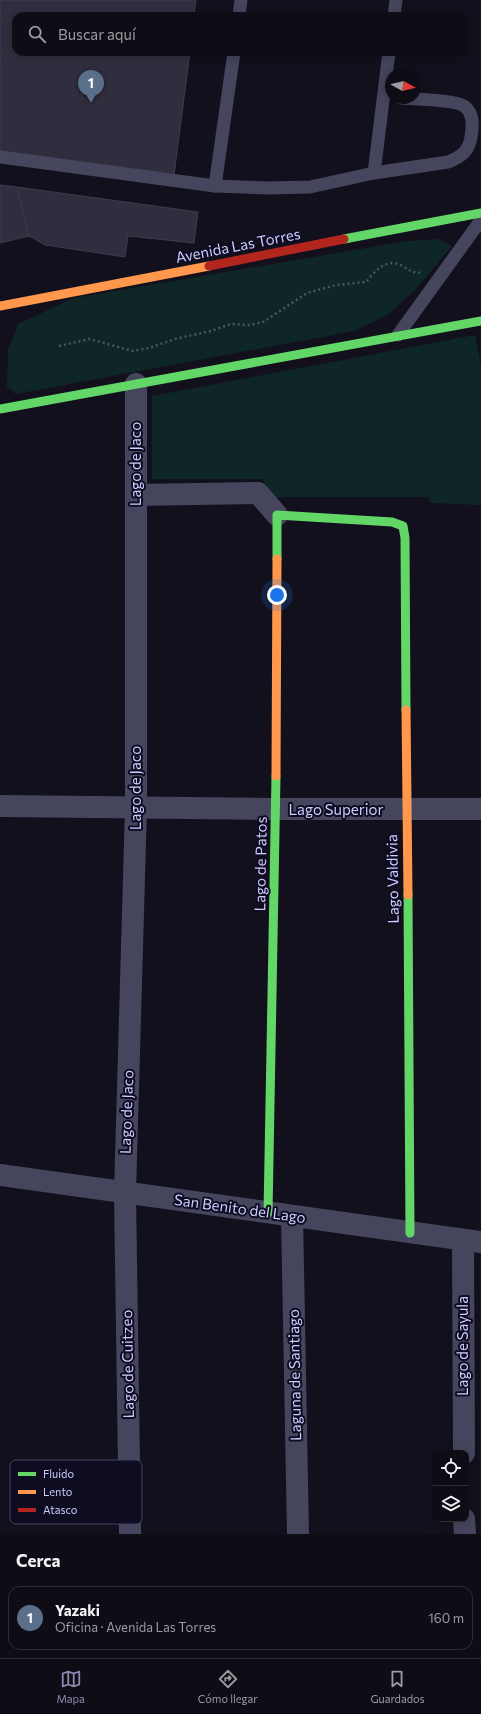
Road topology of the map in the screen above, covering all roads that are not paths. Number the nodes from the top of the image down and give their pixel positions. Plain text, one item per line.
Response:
1 (241, 0) edge
2 (396, 0) edge
3 (240, 12) edge
4 (394, 12) edge
5 (233, 56) edge
6 (389, 56) edge
7 (388, 68) edge
8 (421, 100) edge
9 (386, 104) edge
10 (0, 157) edge
11 (374, 173) junction
12 (215, 186) junction
13 (481, 213) edge
14 (481, 220) edge
15 (0, 306) edge
16 (481, 321) edge
17 (398, 335) junction
18 (136, 384) junction
19 (0, 409) edge
20 (136, 494) junction
21 (277, 515) junction
22 (0, 806) edge
23 (136, 808) junction
24 (481, 809) edge
25 (276, 810) junction
26 (406, 810) junction
27 (0, 1175) edge
28 (125, 1193) junction
29 (268, 1213) junction
30 (292, 1216) junction
31 (410, 1233) junction
32 (472, 1241) edge
33 (464, 1450) edge
34 (129, 1460) edge
35 (464, 1522) edge
36 (130, 1524) edge
37 (130, 1534) edge
38 (298, 1534) edge
39 (464, 1534) edge

1 - 3 lane
2 - 4 lane
5 - 12 lane
6 - 7 lane
8 - 11 lane
9 - 11 lane
10 - 12 lane
11 - 12 lane
13 - 15 street, Avenida Las Torres
14 - 17 lane
16 - 17 street
17 - 18 street
18 - 19 street
18 - 20 street, Lago de Jaco
20 - 21 street
20 - 23 street, Lago de Jaco
21 - 25 street, Lago de Patos
21 - 26 street, Lago Valdivia
22 - 23 street, Lago Superior
23 - 25 street, Lago Superior
23 - 28 street, Lago de Jaco
24 - 26 street, Lago Superior
25 - 26 street, Lago Superior
25 - 29 street, Lago de Patos
26 - 31 street, Lago Valdivia
27 - 28 street, San Benito del Lago
28 - 29 street, San Benito del Lago
28 - 34 street, Lago de Cuitzeo
29 - 30 street, San Benito del Lago
30 - 31 street, San Benito del Lago
30 - 38 street, Laguna de Santiago
31 - 32 street, San Benito del Lago
32 - 33 street, Lago de Sayula
35 - 39 street
36 - 37 street, Lago de Cuitzeo

